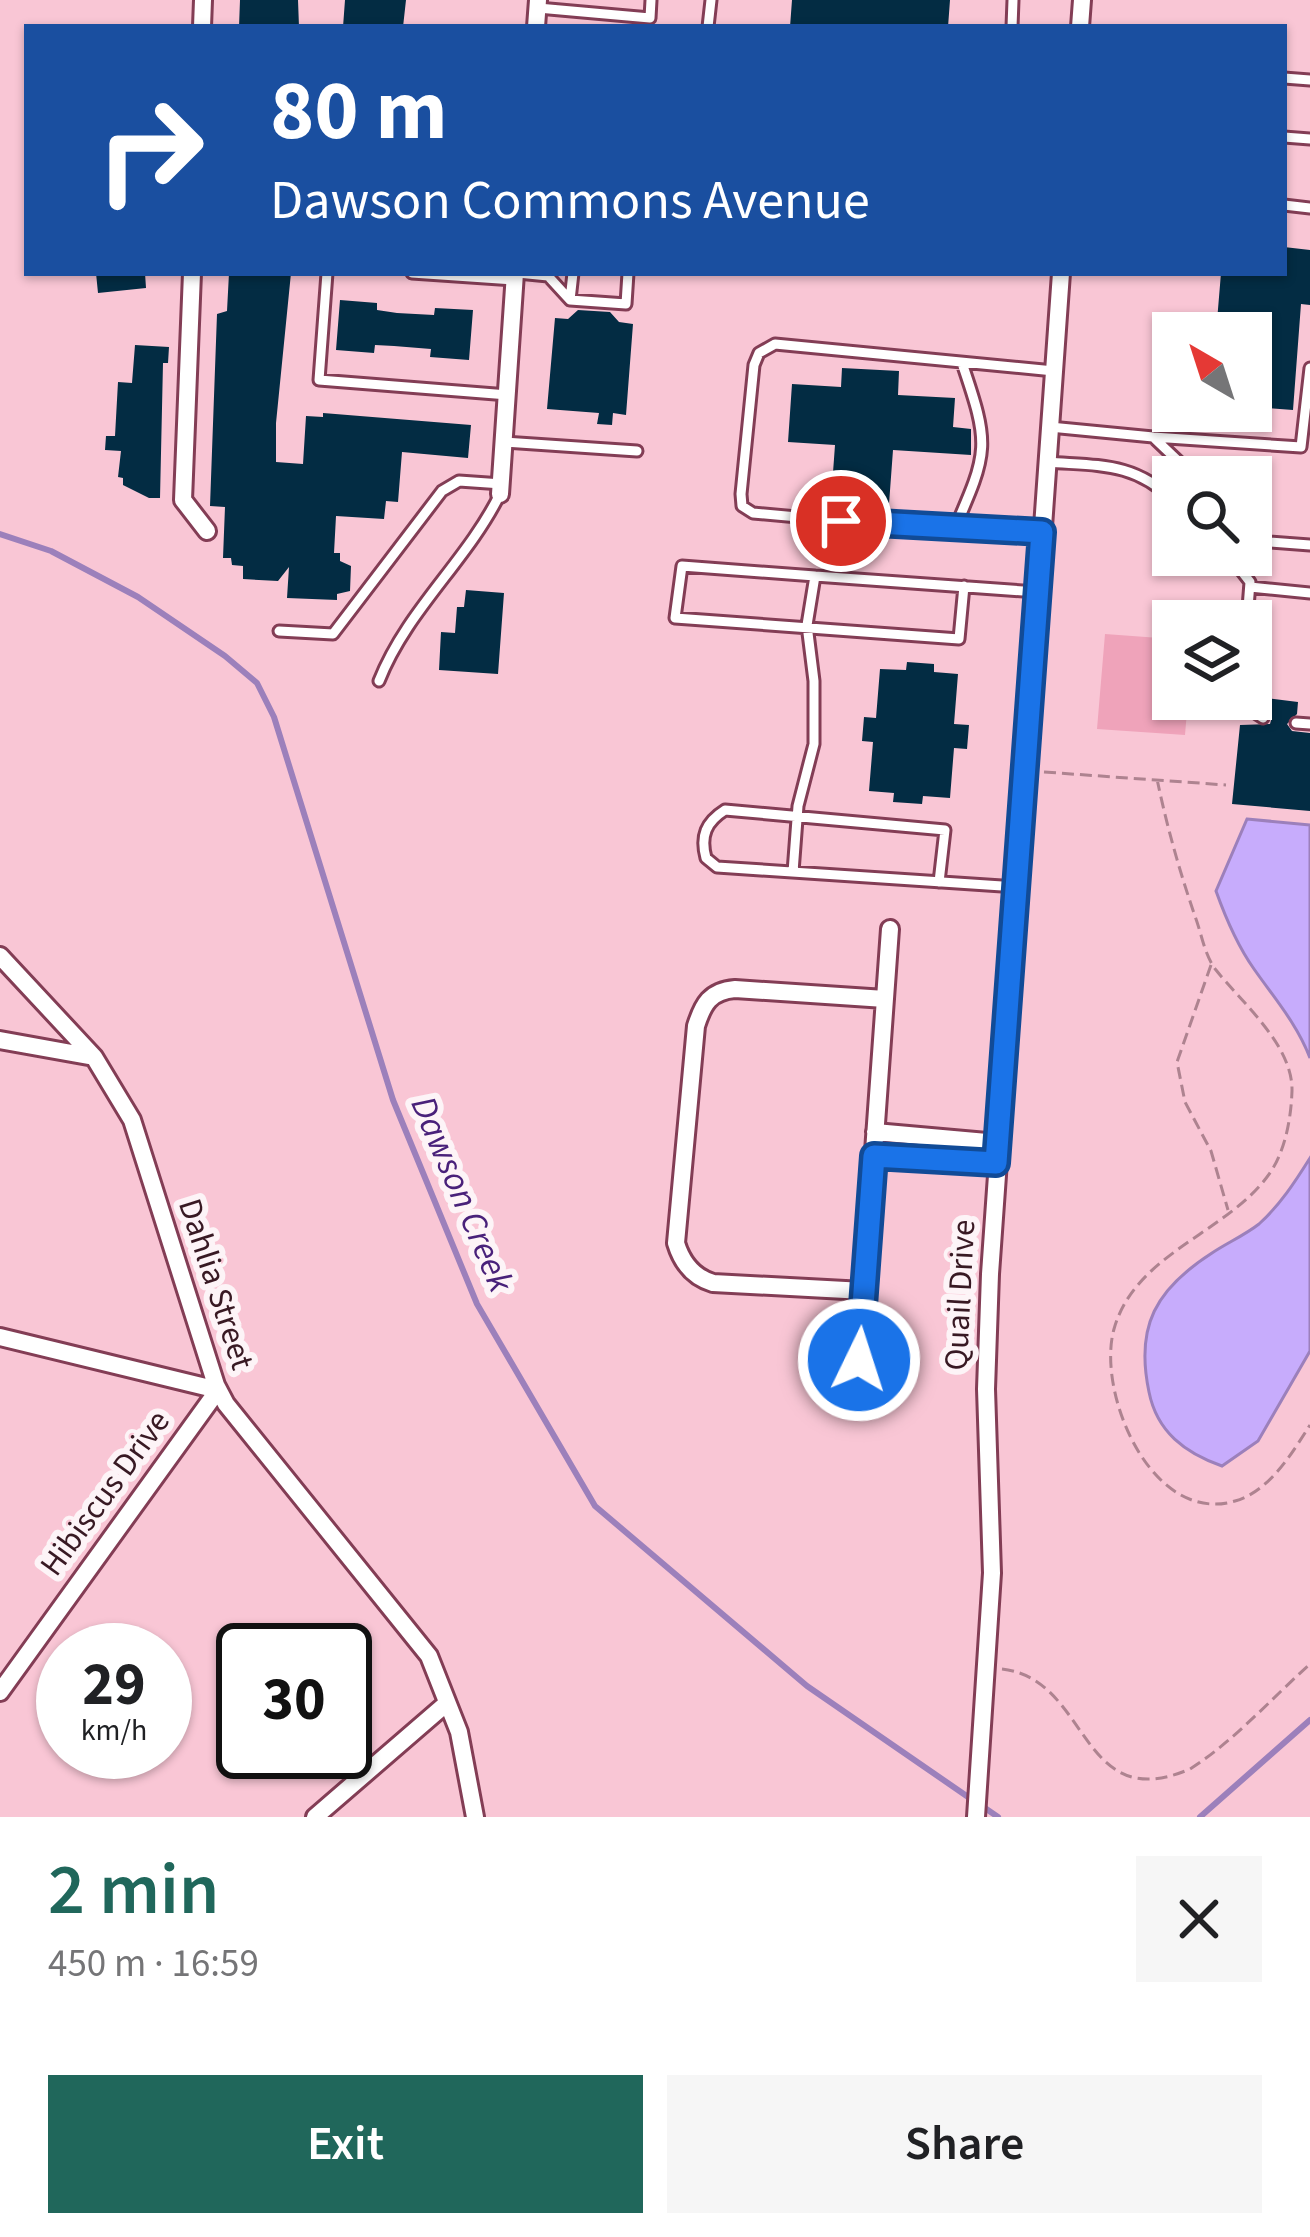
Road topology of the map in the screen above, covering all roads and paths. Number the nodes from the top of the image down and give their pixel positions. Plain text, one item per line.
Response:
1 (650, 0) edge
2 (537, 12) edge
3 (192, 276) edge
4 (327, 276) edge
5 (516, 276) edge
6 (548, 276) edge
7 (573, 276) edge
8 (628, 276) edge
9 (1061, 276) edge
10 (570, 300) junction
11 (962, 362) junction
12 (1310, 368) edge
13 (1054, 371) junction
14 (508, 394) junction
15 (1050, 427) junction
16 (1154, 437) junction
17 (504, 442) junction
18 (637, 452) dead end
19 (1173, 456) edge
20 (1048, 462) junction
21 (1152, 482) edge
22 (501, 489) junction
23 (954, 530) junction
24 (207, 531) dead end
25 (1042, 532) junction
26 (1272, 542) edge
27 (1310, 545) edge
28 (815, 576) junction
29 (1248, 576) edge
30 (964, 586) junction
31 (1250, 587) junction
32 (1038, 592) junction
33 (1310, 592) edge
34 (1249, 600) edge
35 (808, 625) junction
36 (279, 631) dead end
37 (380, 681) dead end
38 (1296, 723) dead end
39 (1310, 724) edge
40 (1024, 771) junction
41 (1156, 779) junction
42 (1226, 785) dead end
43 (797, 817) junction
44 (793, 872) junction
45 (940, 882) junction
46 (1017, 887) junction
47 (890, 929) dead end
48 (0, 956) edge
49 (1211, 964) junction
50 (885, 999) junction
51 (0, 1040) edge
52 (94, 1057) junction
53 (875, 1132) junction
54 (998, 1143) junction
55 (874, 1156) junction
56 (996, 1163) junction
57 (1228, 1211) junction
58 (864, 1291) junction
59 (0, 1337) edge
60 (859, 1360) dead end
61 (218, 1390) junction
62 (1310, 1425) edge
63 (1310, 1664) edge
64 (987, 1668) junction
65 (0, 1692) edge
66 (447, 1703) junction
67 (1105, 1774) dead end
68 (1135, 1786) dead end
69 (315, 1817) edge
70 (475, 1817) edge
71 (976, 1817) edge

1 - 2 lane
3 - 24 street
4 - 14 lane
5 - 14 street
6 - 10 lane
7 - 10 lane
8 - 10 lane
9 - 13 street, Quail Drive
11 - 13 lane
11 - 23 lane
11 - 23 lane
12 - 16 lane
13 - 15 street, Quail Drive
14 - 17 street
15 - 16 lane
15 - 20 street, Quail Drive
16 - 19 lane
17 - 18 lane
17 - 22 street
20 - 21 lane
20 - 25 street, Quail Drive
22 - 36 lane
22 - 37 lane
23 - 25 lane
25 - 32 street, Quail Drive
26 - 27 lane
28 - 30 lane
28 - 35 lane
28 - 35 lane
29 - 31 lane
30 - 32 lane
30 - 35 lane
31 - 33 lane
31 - 34 lane
32 - 40 street, Quail Drive
35 - 43 lane
38 - 39 lane
40 - 41 path
40 - 46 street, Quail Drive
41 - 42 path
41 - 49 path
43 - 44 lane
43 - 44 lane
43 - 45 lane
44 - 45 lane
45 - 46 lane
46 - 54 street, Quail Drive
47 - 50 street
48 - 52 street, Dahlia Street
49 - 57 path
49 - 57 path
50 - 53 street
50 - 58 street
51 - 52 street
52 - 61 street, Dahlia Street
53 - 54 street
53 - 55 street
54 - 56 street, Quail Drive
55 - 56 street
55 - 58 street
56 - 64 street, Quail Drive
57 - 62 path
58 - 60 street
59 - 61 street
61 - 65 street, Hibiscus Drive
61 - 66 street, Dahlia Street
63 - 68 path
64 - 67 path
64 - 71 street, Quail Drive
66 - 69 street
66 - 70 street, Dahlia Street

